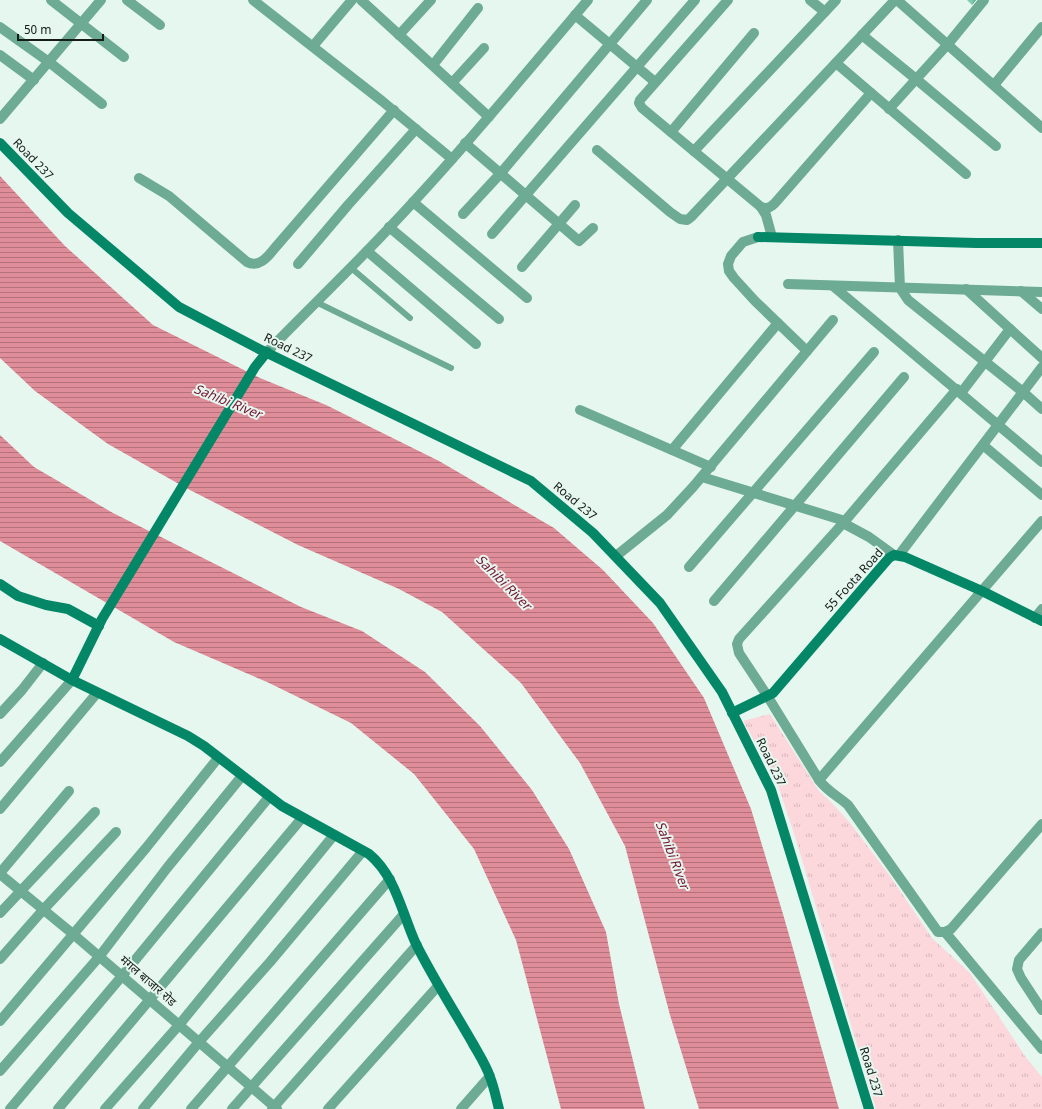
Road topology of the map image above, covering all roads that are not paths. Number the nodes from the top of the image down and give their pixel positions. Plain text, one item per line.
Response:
1 (51, 0) edge
2 (102, 0) edge
3 (127, 0) edge
4 (253, 0) edge
5 (352, 0) edge
6 (361, 0) edge
7 (431, 0) edge
8 (588, 0) edge
9 (647, 0) edge
10 (695, 0) edge
11 (728, 0) edge
12 (810, 0) edge
13 (836, 0) edge
14 (896, 0) edge
15 (984, 0) edge
16 (478, 8) dead end
17 (825, 12) junction
18 (575, 15) junction
19 (82, 23) junction
20 (160, 25) dead end
21 (0, 27) edge
22 (1042, 27) edge
23 (754, 33) dead end
24 (399, 35) junction
25 (862, 35) junction
26 (610, 44) junction
27 (948, 44) junction
28 (313, 46) junction
29 (484, 48) dead end
30 (0, 56) edge
31 (124, 57) dead end
32 (49, 62) junction
33 (836, 64) junction
34 (433, 65) junction
35 (637, 67) junction
36 (916, 79) junction
37 (34, 80) junction
38 (655, 82) junction
39 (452, 83) junction
40 (994, 85) junction
41 (871, 94) junction
42 (102, 104) dead end
43 (889, 109) junction
44 (394, 110) junction
45 (489, 117) junction
46 (0, 120) edge
47 (1041, 126) edge
48 (416, 129) junction
49 (671, 132) junction
50 (0, 143) edge
51 (465, 144) junction
52 (996, 146) dead end
53 (598, 150) dead end
54 (694, 151) junction
55 (452, 159) junction
56 (500, 174) junction
57 (966, 174) dead end
58 (138, 178) dead end
59 (727, 179) junction
60 (525, 195) junction
61 (412, 202) junction
62 (575, 205) dead end
63 (761, 207) junction
64 (463, 214) dead end
65 (558, 224) junction
66 (389, 227) junction
67 (593, 228) dead end
68 (492, 234) dead end
69 (772, 237) junction
70 (898, 240) junction
71 (1042, 243) edge
72 (368, 251) junction
73 (298, 264) dead end
74 (350, 267) junction
75 (522, 267) dead end
76 (788, 284) dead end
77 (833, 286) junction
78 (900, 288) junction
79 (966, 289) junction
80 (1021, 291) junction
81 (1042, 292) edge
82 (527, 298) dead end
83 (316, 302) junction
84 (1042, 309) edge
85 (410, 318) dead end
86 (499, 319) dead end
87 (833, 320) dead end
88 (778, 323) junction
89 (1010, 329) junction
90 (476, 344) dead end
91 (807, 351) junction
92 (267, 352) junction
93 (874, 352) dead end
94 (1042, 358) edge
95 (985, 362) junction
96 (1042, 367) edge
97 (450, 368) dead end
98 (904, 377) dead end
99 (959, 391) junction
100 (1023, 392) junction
101 (1042, 409) edge
102 (580, 410) dead end
103 (998, 424) junction
104 (983, 445) junction
105 (672, 450) junction
106 (1042, 462) edge
107 (711, 467) junction
108 (702, 477) junction
109 (753, 493) junction
110 (1042, 495) edge
111 (795, 505) junction
112 (1042, 521) edge
113 (844, 522) junction
114 (897, 555) junction
115 (616, 556) junction
116 (689, 567) dead end
117 (0, 584) edge
118 (982, 591) junction
119 (714, 601) dead end
120 (1042, 609) edge
121 (1039, 619) edge
122 (100, 622) junction
123 (0, 640) edge
124 (43, 663) junction
125 (72, 680) junction
126 (97, 693) junction
127 (768, 697) junction
128 (732, 713) junction
129 (0, 714) edge
130 (218, 758) junction
131 (0, 762) edge
132 (242, 776) junction
133 (819, 780) junction
134 (69, 791) dead end
135 (269, 797) junction
136 (0, 809) edge
137 (95, 812) dead end
138 (302, 818) junction
139 (1042, 824) edge
140 (116, 832) dead end
141 (334, 835) junction
142 (363, 851) junction
143 (0, 874) edge
144 (390, 879) junction
145 (20, 890) junction
146 (44, 910) junction
147 (0, 913) edge
148 (404, 914) junction
149 (945, 932) junction
150 (1042, 933) edge
151 (73, 934) junction
152 (417, 945) junction
153 (99, 957) junction
154 (0, 959) edge
155 (122, 976) junction
156 (438, 986) junction
157 (149, 1000) junction
158 (1042, 1010) edge
159 (0, 1021) edge
160 (178, 1025) junction
161 (199, 1042) junction
162 (1042, 1049) edge
163 (227, 1066) junction
164 (0, 1071) edge
165 (490, 1076) junction
166 (251, 1086) junction
167 (274, 1108) edge
168 (10, 1109) edge
169 (58, 1109) edge
170 (104, 1109) edge
171 (143, 1109) edge
172 (191, 1109) edge
173 (232, 1109) edge
174 (328, 1109) edge
175 (461, 1109) edge
176 (499, 1109) edge
177 (869, 1109) edge

1 - 19 street
2 - 19 street
3 - 20 street
4 - 28 street
5 - 28 street
6 - 24 street
7 - 24 street
8 - 18 street
9 - 26 street
10 - 35 street
11 - 38 street
12 - 17 street
13 - 17 street
14 - 25 street
14 - 27 street
15 - 27 street
16 - 34 street
17 - 54 street
18 - 26 street
18 - 45 street
19 - 31 street
19 - 32 street
21 - 32 street
22 - 40 street
23 - 49 street
24 - 34 street
25 - 33 street
25 - 36 street
26 - 35 street
26 - 56 street
27 - 36 street
27 - 40 street
28 - 44 street
29 - 39 street
30 - 37 street
32 - 37 street
32 - 42 street
33 - 41 street
33 - 59 street
34 - 39 street
35 - 38 street
35 - 60 street
36 - 43 street
36 - 52 street
37 - 46 street
38 - 49 street
39 - 45 street
40 - 47 street
41 - 43 street
41 - 63 street
43 - 57 street
44 - 48 street
44 - 58 street
45 - 51 street
48 - 55 street
48 - 73 street
49 - 54 street
50 - 92 street, Road 237
51 - 55 street
51 - 56 street
53 - 59 street
54 - 59 street
55 - 61 street
56 - 60 street
56 - 64 street
59 - 63 street
60 - 65 street
60 - 68 street
61 - 66 street
61 - 82 street
62 - 65 street
63 - 69 street
65 - 67 street
65 - 75 street
66 - 72 street
66 - 86 street
69 - 70 street
69 - 88 street
70 - 71 street
70 - 78 street
72 - 74 street
72 - 90 street
74 - 83 street
74 - 85 lane
76 - 77 street
77 - 78 street
77 - 99 street
78 - 79 street
78 - 95 street
79 - 80 street
79 - 89 street
80 - 81 street
80 - 84 street
83 - 92 street
83 - 97 lane
87 - 91 street
88 - 91 street
88 - 105 street
89 - 94 street
89 - 95 street
91 - 107 street
92 - 115 street, Road 237
92 - 122 street
93 - 109 street
95 - 99 street
95 - 100 street
96 - 100 street
98 - 111 street
99 - 103 street
99 - 113 street
100 - 101 street
100 - 103 street
102 - 105 street
103 - 104 street
103 - 106 street
104 - 110 street
104 - 114 street
105 - 107 street
107 - 108 street
108 - 109 street
108 - 115 street
109 - 111 street
109 - 116 street
111 - 113 street
111 - 119 street
112 - 118 street
113 - 114 street
113 - 127 street
114 - 118 street, 55 Foota Road
114 - 127 street, 55 Foota Road
115 - 128 street, Road 237
117 - 122 street
118 - 121 street, 55 Foota Road
118 - 133 street
120 - 121 street
122 - 125 street
123 - 124 street
124 - 125 street
124 - 129 street
125 - 126 street
125 - 131 street
126 - 130 street
126 - 136 street
127 - 128 street, 55 Foota Road
127 - 133 street
128 - 177 street, Road 237
130 - 132 street
130 - 151 street
132 - 135 street
132 - 153 street
133 - 149 street
134 - 143 street
135 - 138 street
135 - 155 street
137 - 145 street
138 - 141 street
138 - 157 street
139 - 149 street
140 - 146 street
141 - 142 street
141 - 160 street
142 - 144 street
142 - 161 street
143 - 145 street, मंगल बाजार रोड
144 - 148 street
144 - 163 street
145 - 146 street, मंगल बाजार रोड
145 - 147 street
146 - 151 street, मंगल बाजार रोड
146 - 154 street
148 - 152 street
148 - 166 street
149 - 162 street
150 - 158 street
151 - 153 street, मंगल बाजार रोड
151 - 159 street
152 - 156 street
152 - 167 street
153 - 155 street, मंगल बाजार रोड
153 - 164 street
155 - 157 street, मंगल बाजार रोड
155 - 168 street
156 - 165 street
156 - 174 street
157 - 160 street, मंगल बाजार रोड
157 - 169 street
160 - 161 street, मंगल बाजार रोड
160 - 170 street
161 - 163 street, मंगल बाजार रोड
161 - 171 street
163 - 166 street, मंगल बाजार रोड
163 - 172 street
165 - 175 street
165 - 176 street
166 - 167 street, मंगल बाजार रोड
166 - 173 street

